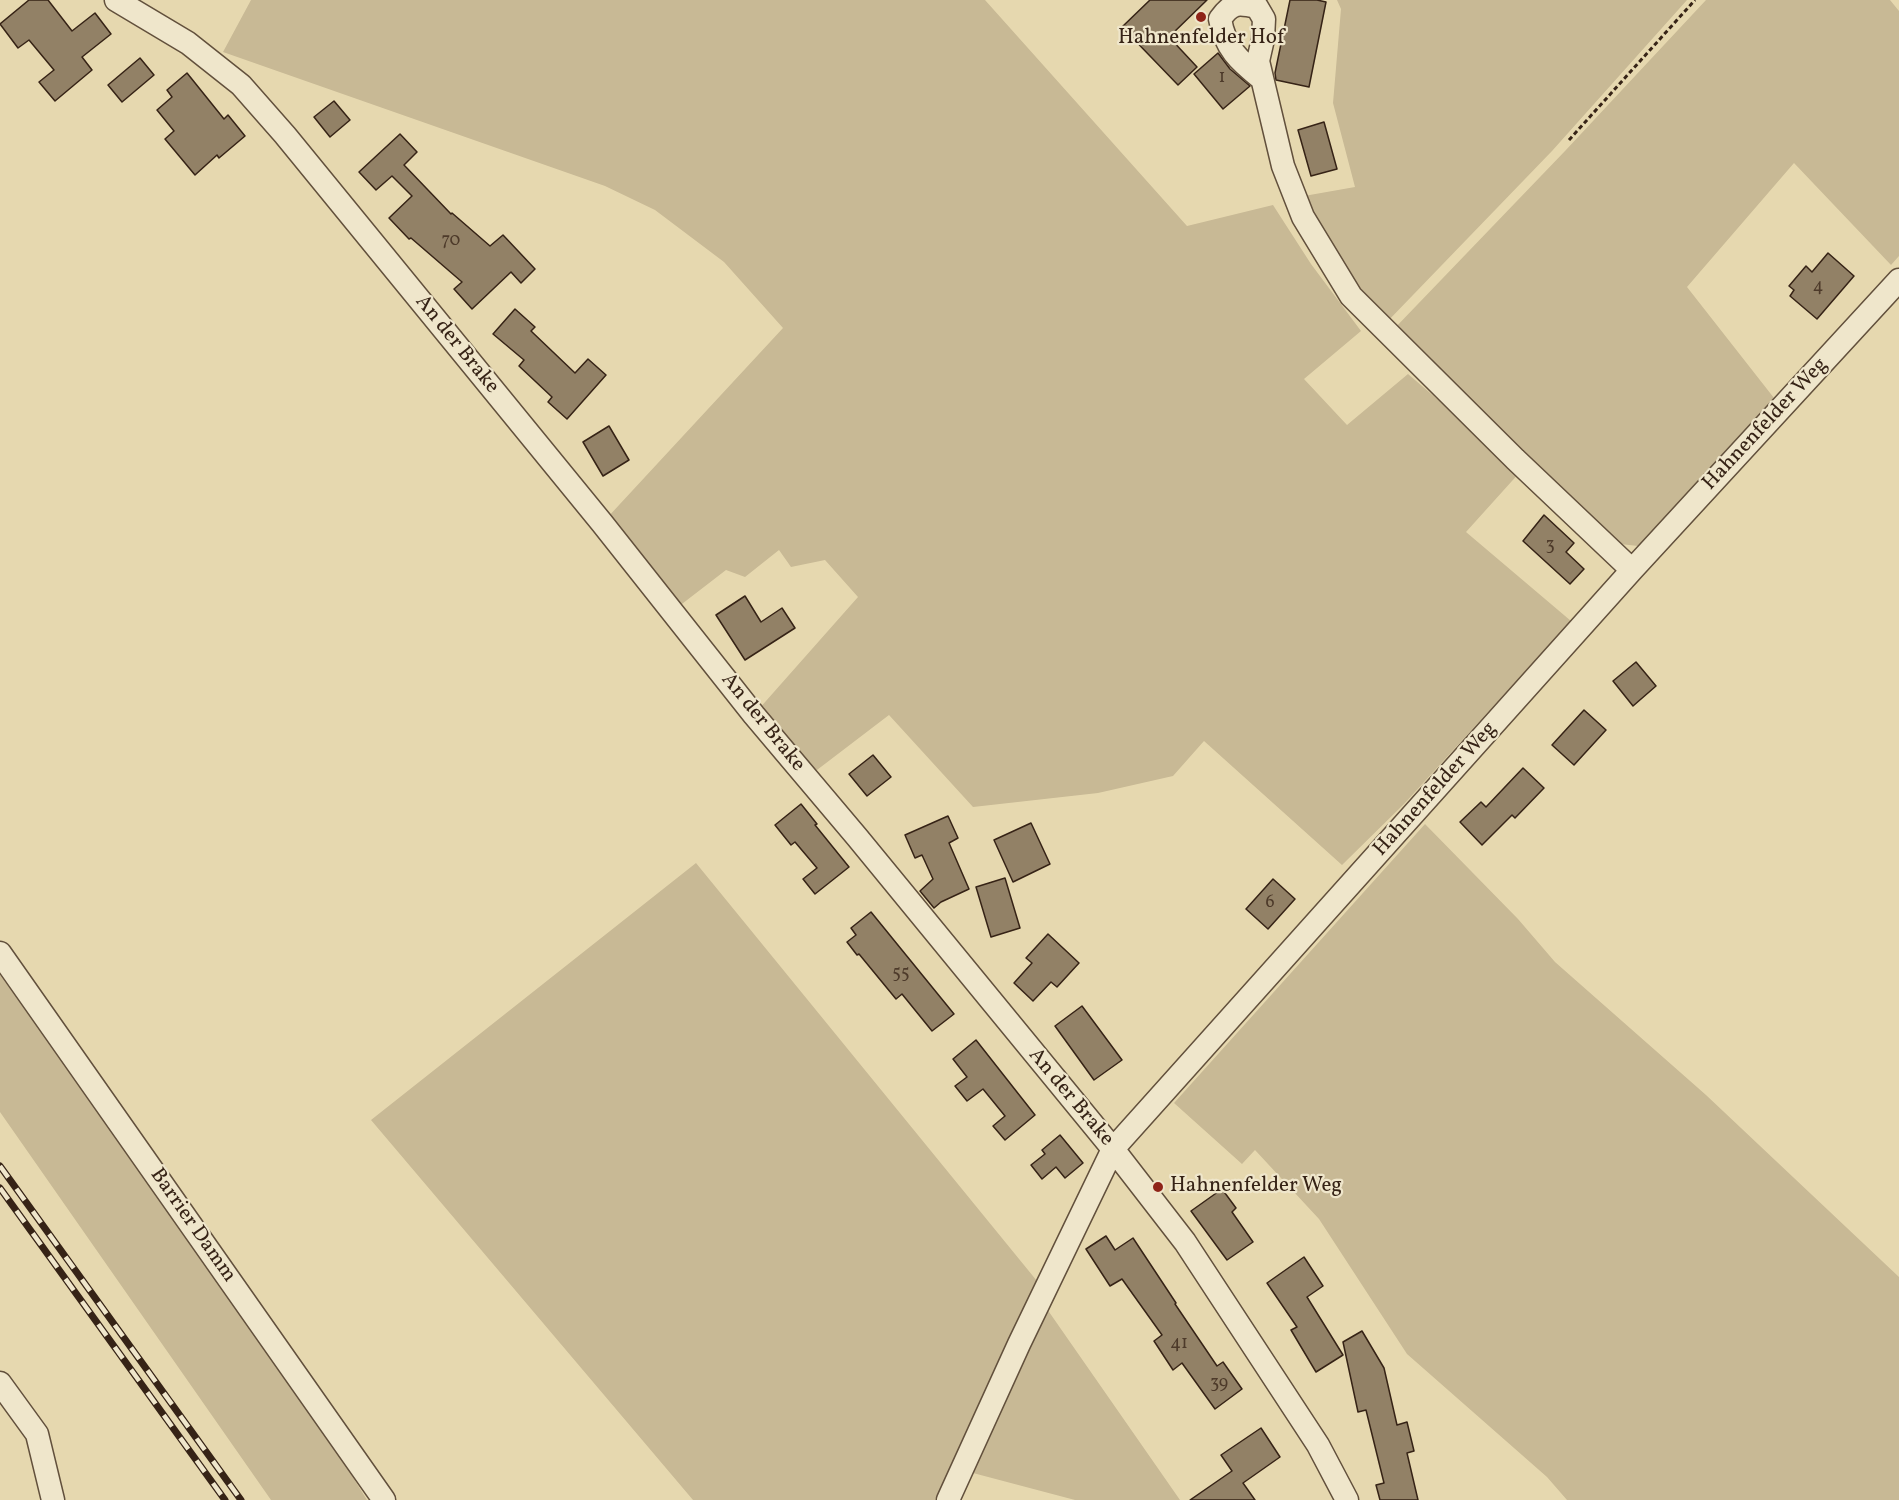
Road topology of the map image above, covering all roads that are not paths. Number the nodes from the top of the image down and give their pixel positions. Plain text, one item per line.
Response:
1 (116, 0) edge
2 (1262, 79) dead end
3 (1899, 280) edge
4 (1632, 570) junction
5 (0, 953) edge
6 (1113, 1149) junction
7 (0, 1383) edge
8 (53, 1500) edge
9 (384, 1500) edge
10 (948, 1500) edge
11 (1347, 1500) edge

1 - 6 street, An der Brake
2 - 4 street
3 - 4 street, Hahnenfelder Weg
4 - 6 street, Hahnenfelder Weg
5 - 9 street, Barrier Damm
6 - 10 street, Hahnenfelder Weg
6 - 11 street, An der Brake
7 - 8 street

